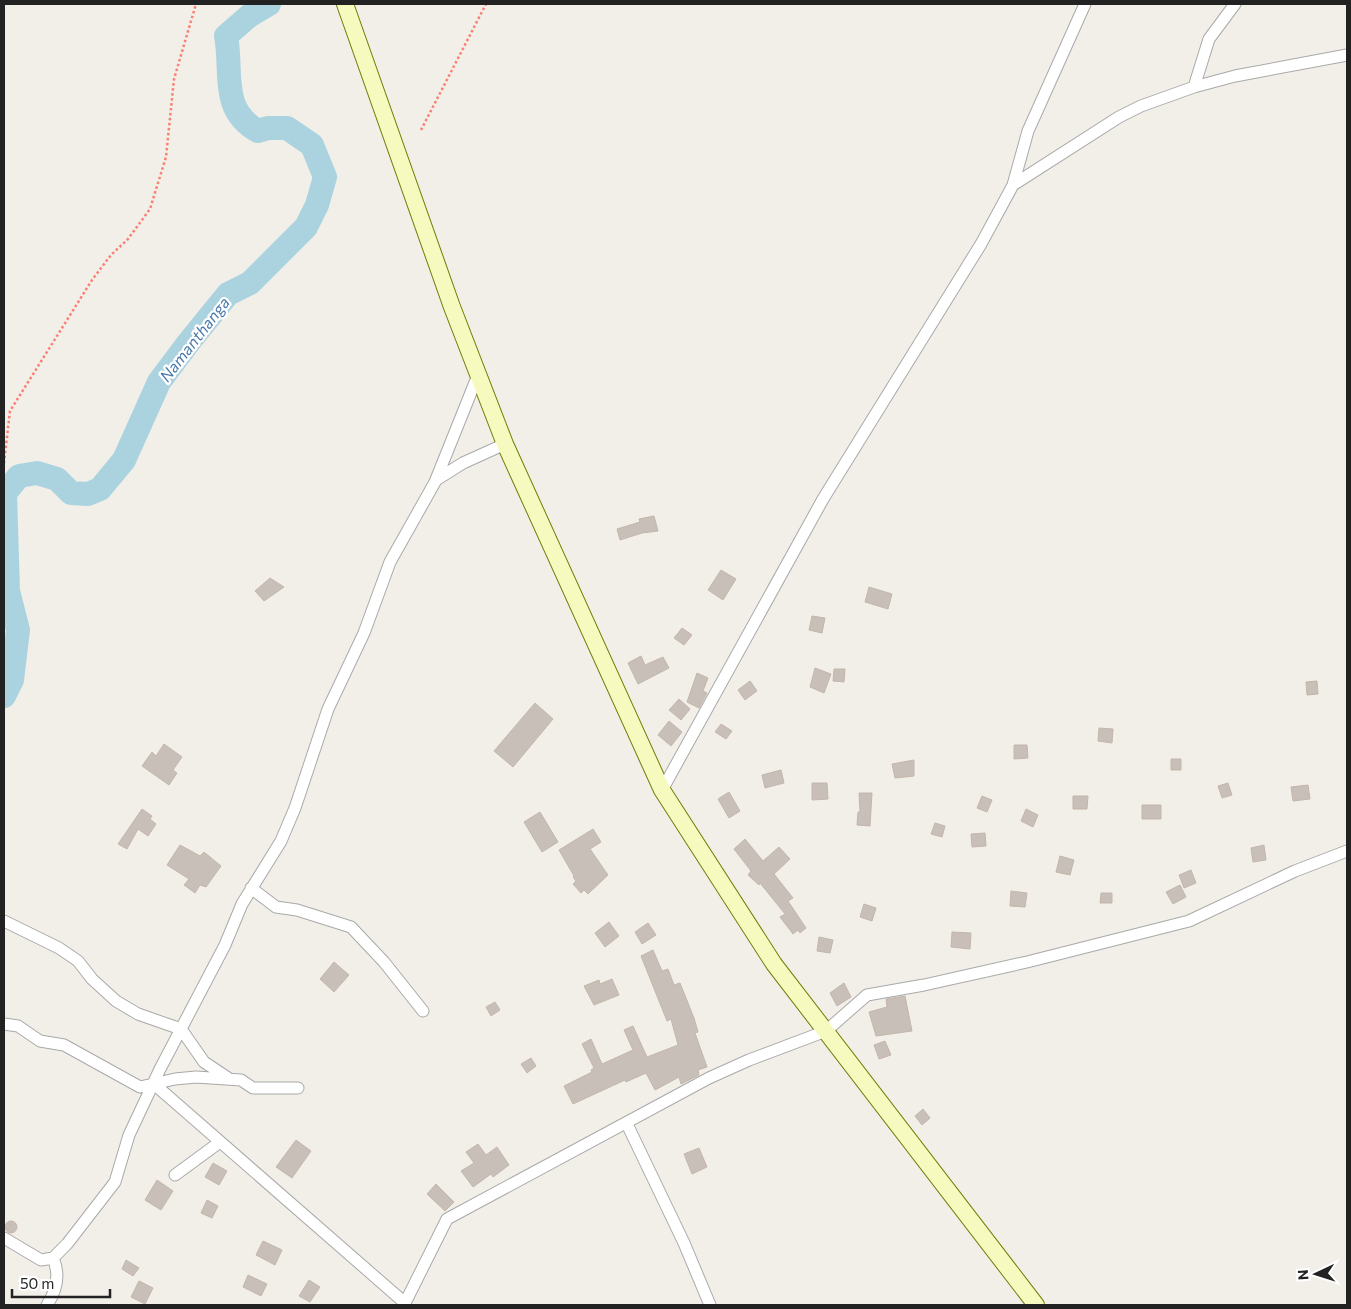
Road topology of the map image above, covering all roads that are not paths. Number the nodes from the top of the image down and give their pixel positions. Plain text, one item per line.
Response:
1 (1085, 4) edge
2 (1235, 4) edge
3 (345, 6) edge
4 (1347, 55) edge
5 (1194, 87) junction
6 (1013, 185) junction
7 (478, 375) junction
8 (505, 444) junction
9 (435, 482) junction
10 (662, 790) junction
11 (1347, 851) edge
12 (252, 888) junction
13 (4, 921) edge
14 (423, 1011) dead end
15 (4, 1024) edge
16 (181, 1029) junction
17 (826, 1031) junction
18 (228, 1078) junction
19 (154, 1084) junction
20 (298, 1088) dead end
21 (627, 1124) junction
22 (220, 1142) junction
23 (175, 1175) dead end
24 (4, 1238) edge
25 (53, 1258) junction
26 (405, 1304) edge
27 (47, 1305) edge
28 (710, 1305) edge
29 (1036, 1305) edge

1 - 6 street
2 - 5 street
3 - 7 street
4 - 5 street
5 - 6 street
6 - 10 street
7 - 8 street
7 - 9 street
8 - 9 street
8 - 10 street
9 - 12 street
10 - 17 street
11 - 17 street
12 - 14 street
12 - 16 street
13 - 16 street
15 - 19 street
16 - 18 street
16 - 19 street
17 - 21 street
17 - 29 street
18 - 19 street
18 - 20 street
19 - 22 street
19 - 25 street
21 - 26 street
21 - 28 street
22 - 23 street
22 - 26 street
24 - 25 street
25 - 27 street

